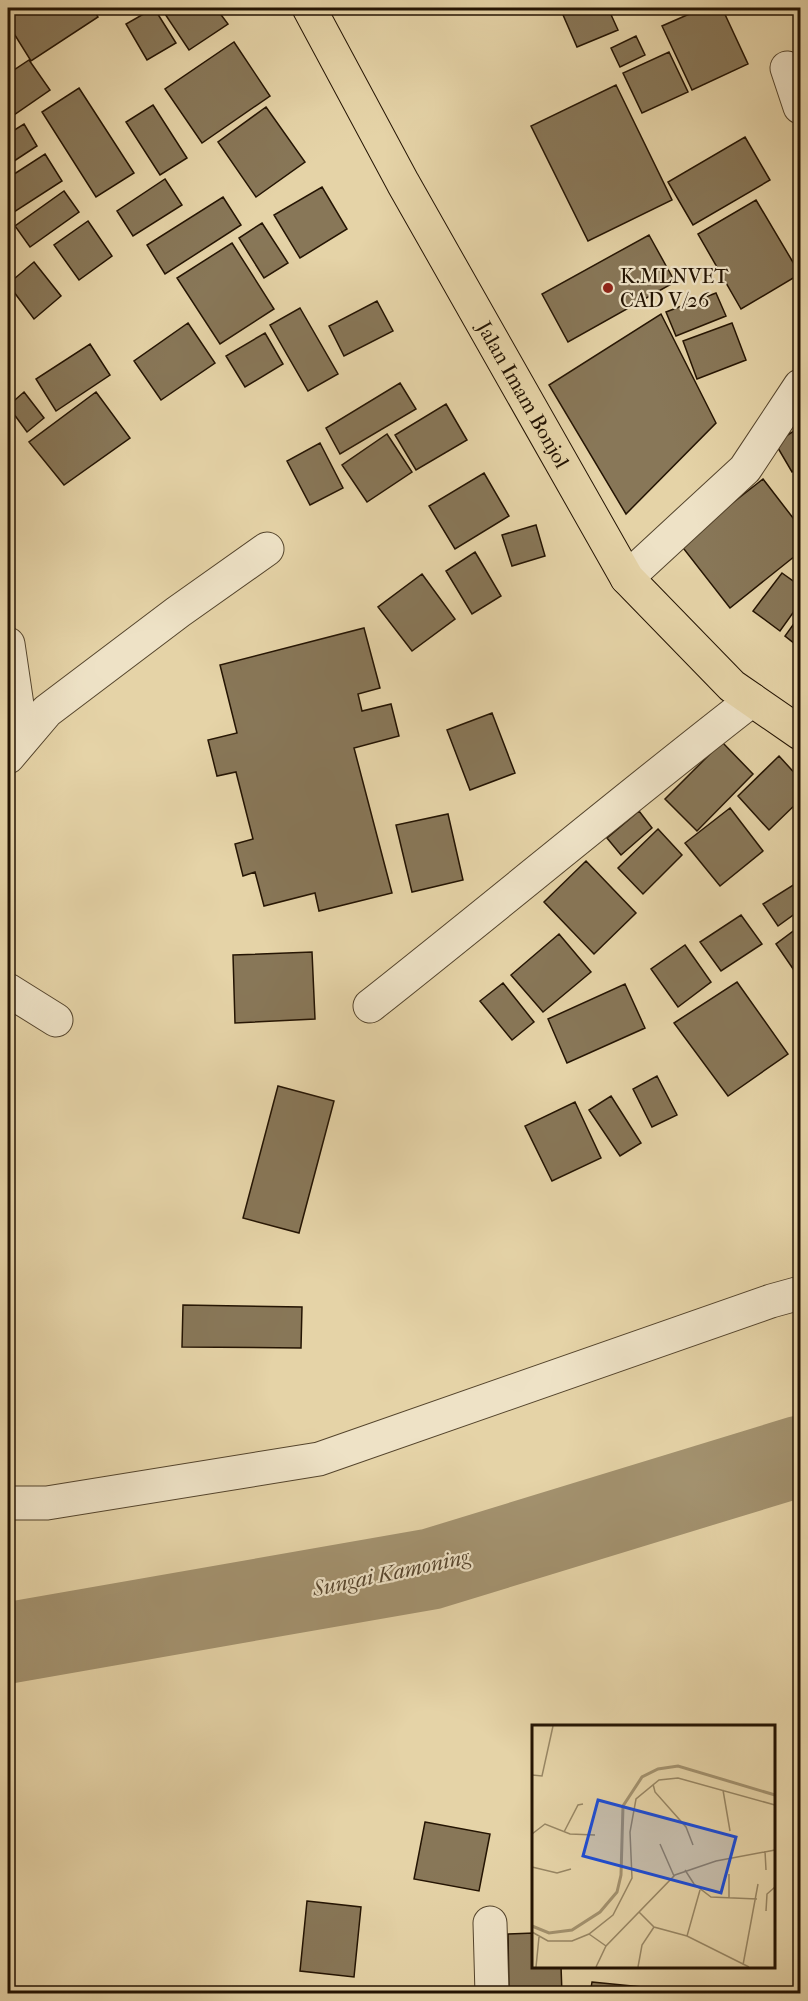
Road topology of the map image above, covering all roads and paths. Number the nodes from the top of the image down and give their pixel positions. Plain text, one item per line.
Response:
1 (309, 8) edge
2 (787, 68) dead end
3 (801, 107) edge
4 (801, 386) edge
5 (267, 549) dead end
6 (627, 578) junction
7 (8, 644) edge
8 (752, 700) junction
9 (801, 732) edge
10 (15, 748) edge
11 (8, 990) edge
12 (370, 1006) dead end
13 (56, 1020) dead end
14 (801, 1293) edge
15 (8, 1503) edge
16 (490, 1923) dead end
17 (492, 1994) edge

1 - 6 main road, Jalan Imam Bonjol
2 - 3 street
4 - 6 street
5 - 10 street
6 - 8 main road, Jalan Imam Bonjol
7 - 10 street
8 - 9 main road, Jalan Imam Bonjol
8 - 12 street
11 - 13 street
14 - 15 street
16 - 17 street

